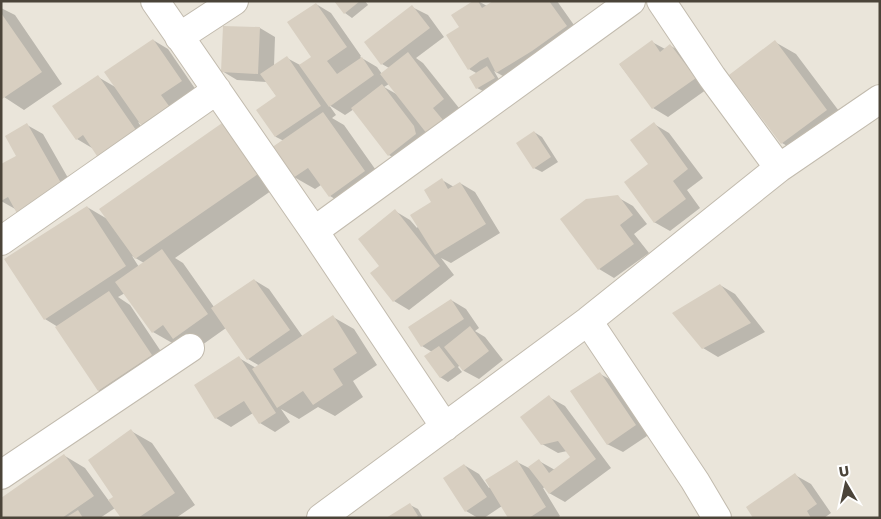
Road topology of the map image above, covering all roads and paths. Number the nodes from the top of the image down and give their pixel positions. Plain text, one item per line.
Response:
1 (155, 1) edge
2 (234, 1) edge
3 (631, 1) edge
4 (661, 1) edge
5 (179, 37) junction
6 (217, 90) junction
7 (880, 98) edge
8 (779, 168) junction
9 (314, 231) junction
10 (1, 241) edge
11 (588, 320) junction
12 (190, 348) dead end
13 (445, 427) junction
14 (1, 475) edge
15 (321, 518) edge
16 (716, 518) edge

1 - 5 street
2 - 5 street
3 - 9 street
4 - 8 street
5 - 6 street
6 - 9 street
6 - 10 street
7 - 8 street
8 - 11 street
9 - 13 street
11 - 13 street
11 - 16 street
12 - 14 street
13 - 15 street

